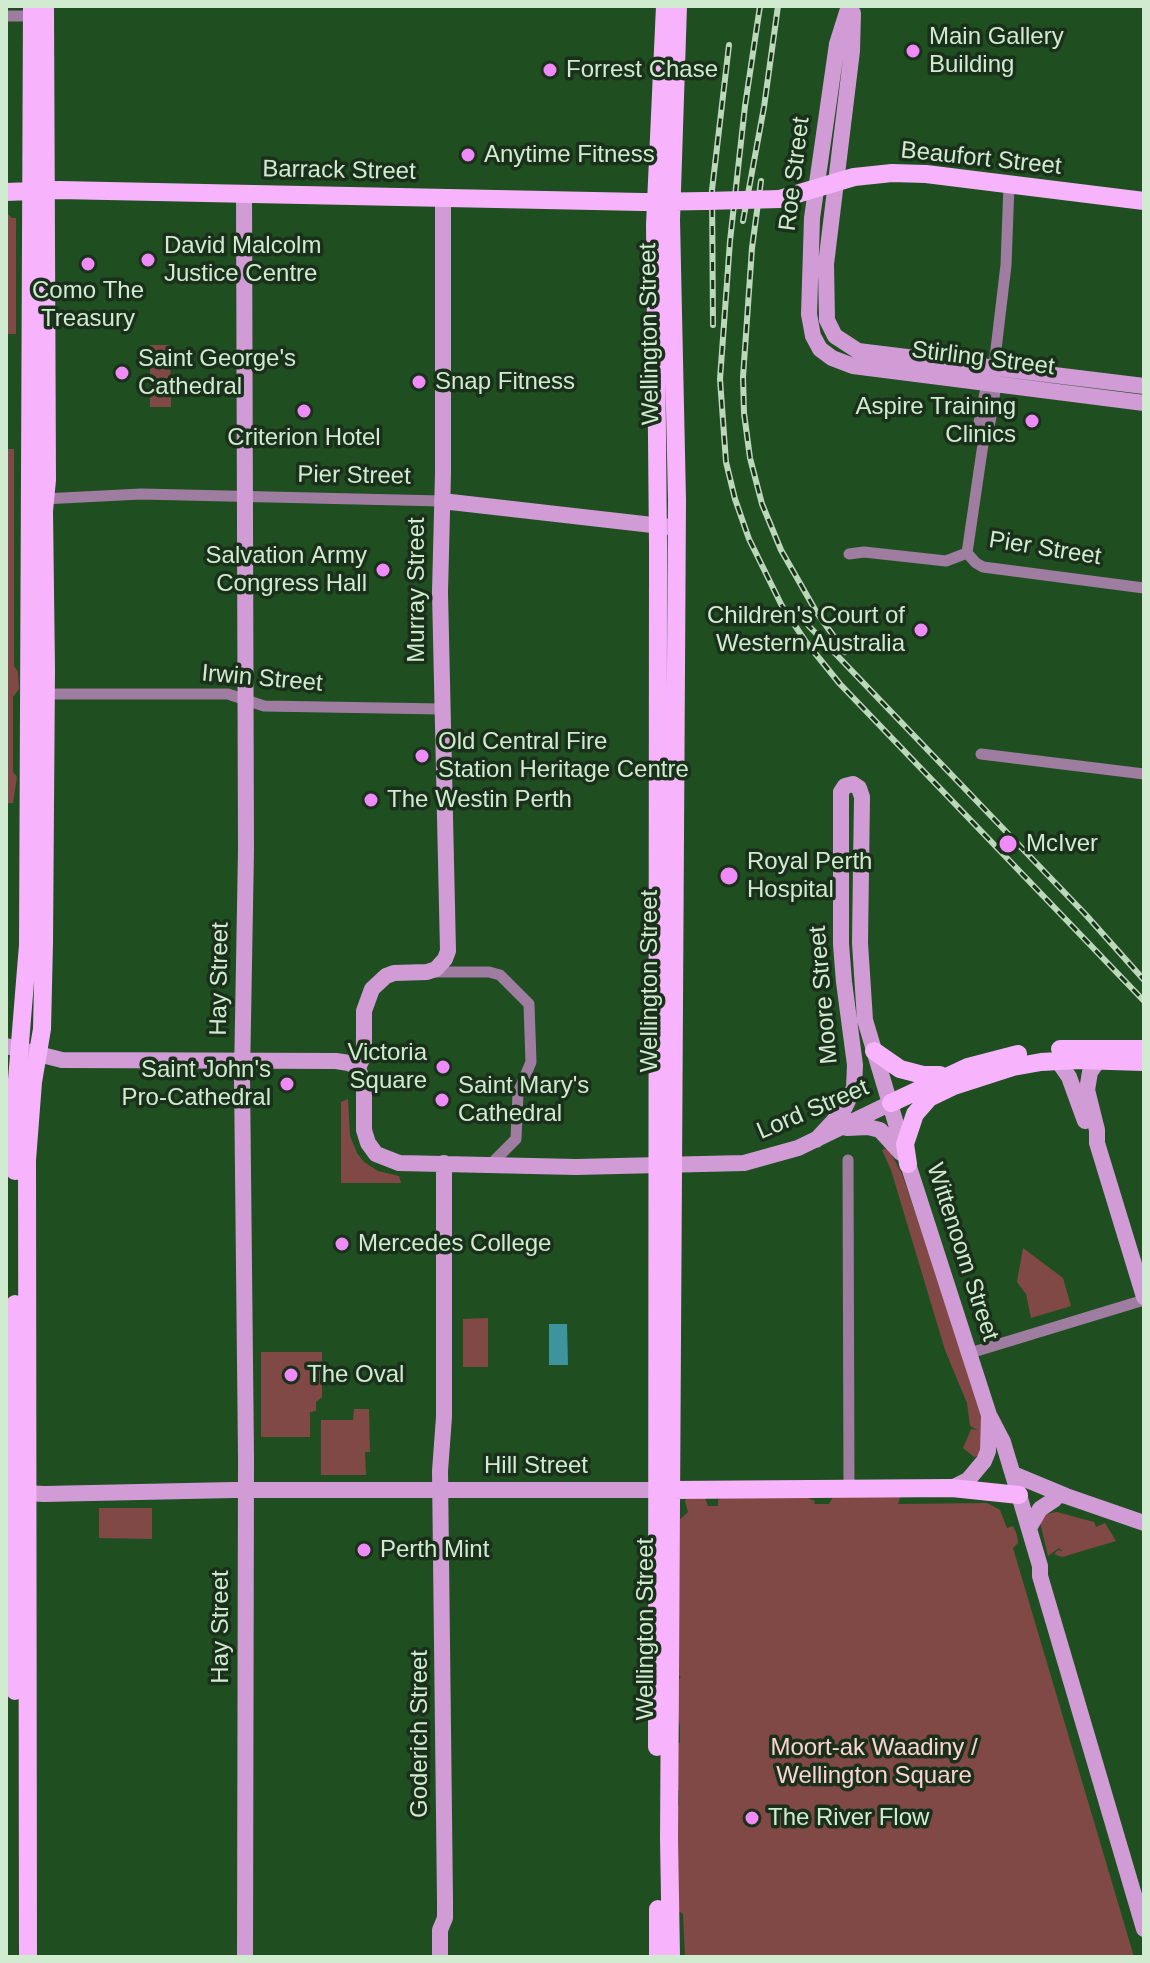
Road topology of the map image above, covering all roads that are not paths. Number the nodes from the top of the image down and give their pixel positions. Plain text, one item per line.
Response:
1 (665, 6) edge
2 (678, 6) edge
3 (851, 6) edge
4 (36, 9) edge
5 (6, 16) edge
6 (835, 182) junction
7 (1009, 185) junction
8 (817, 189) junction
9 (38, 191) junction
10 (6, 192) edge
11 (244, 194) junction
12 (443, 197) junction
13 (1144, 201) edge
14 (664, 202) junction
15 (835, 336) joint
16 (820, 349) joint
17 (911, 357) junction
18 (994, 366) junction
19 (945, 379) junction
20 (990, 384) junction
21 (1144, 386) edge
22 (1144, 403) edge
23 (243, 498) junction
24 (38, 499) junction
25 (442, 501) junction
26 (667, 526) junction
27 (967, 553) junction
28 (849, 554) dead end
29 (1144, 588) edge
30 (38, 694) junction
31 (244, 699) junction
32 (442, 709) junction
33 (981, 754) dead end
34 (1144, 774) edge
35 (427, 972) junction
36 (1144, 1049) edge
37 (874, 1051) junction
38 (21, 1056) edge
39 (242, 1061) junction
40 (1058, 1061) junction
41 (1098, 1061) junction
42 (1144, 1062) edge
43 (358, 1068) junction
44 (946, 1075) junction
45 (891, 1103) junction
46 (841, 1128) junction
47 (816, 1140) junction
48 (1097, 1143) junction
49 (848, 1160) dead end
50 (444, 1163) junction
51 (491, 1164) junction
52 (908, 1164) junction
53 (665, 1166) junction
54 (1144, 1298) edge
55 (970, 1353) junction
56 (989, 1415) junction
57 (1013, 1474) junction
58 (849, 1488) junction
59 (952, 1488) junction
60 (245, 1490) junction
61 (444, 1490) junction
62 (664, 1490) junction
63 (16, 1492) edge
64 (994, 1492) junction
65 (1019, 1495) junction
66 (1060, 1498) junction
67 (1144, 1523) edge
68 (1029, 1528) junction
69 (1040, 1576) junction
70 (445, 1918) junction
71 (1144, 1929) edge
72 (16, 1957) edge
73 (28, 1957) edge
74 (245, 1957) edge
75 (440, 1957) edge
76 (451, 1957) edge
77 (658, 1957) edge
78 (671, 1957) edge

1 - 14 main road, Wellington Street
2 - 14 main road, Wellington Street
3 - 6 main road, Roe Street
3 - 8 main road, Roe Street
4 - 5 street
4 - 9 main road
6 - 7 main road, Beaufort Street
6 - 8 main road, Beaufort Street
6 - 15 main road, Roe Street
7 - 13 main road, Beaufort Street
7 - 18 street
8 - 14 main road, Beaufort Street, bridge
8 - 16 main road, Roe Street
9 - 10 main road, Barrack Street
9 - 11 main road, Barrack Street
9 - 24 main road
11 - 12 main road, Barrack Street
11 - 23 main road, Hay Street
12 - 14 main road, Barrack Street
12 - 25 main road, Murray Street
14 - 26 main road, Wellington Street
15 - 17 main road, Stirling Street
16 - 19 main road, Stirling Street
17 - 18 main road, Stirling Street
17 - 19 main road
18 - 20 street
18 - 21 main road, Stirling Street
19 - 20 main road, Stirling Street
20 - 22 main road, Stirling Street
20 - 27 street
23 - 24 street, Pier Street
23 - 25 street, Pier Street
23 - 31 main road, Hay Street
24 - 30 main road
25 - 26 main road, Pier Street
25 - 32 main road, Murray Street
26 - 53 main road, Wellington Street
27 - 28 street, Pier Street
27 - 29 street, Pier Street
30 - 31 street, Irwin Street
30 - 38 main road
31 - 32 street, Irwin Street
31 - 39 main road, Hay Street
32 - 35 main road, Murray Street
33 - 34 street
35 - 43 main road
35 - 51 street
36 - 44 main road, Lord Street
37 - 44 main road
37 - 45 main road, Moore Street
37 - 47 main road, Moore Street
38 - 39 main road
38 - 63 main road
39 - 43 main road
39 - 60 main road, Hay Street
40 - 41 main road
40 - 48 main road
40 - 52 main road
41 - 42 main road
41 - 48 main road
43 - 50 main road
44 - 45 main road, Lord Street
45 - 46 main road, Lord Street
45 - 52 main road, Wittenoom Street
46 - 47 main road, Lord Street
46 - 52 main road
47 - 53 main road, Lord Street
48 - 54 main road
49 - 58 street
50 - 51 main road
50 - 61 main road, Goderich Street
51 - 53 main road, Lord Street
52 - 55 main road, Wittenoom Street
53 - 62 main road, Wellington Street
54 - 55 street
55 - 56 main road, Wittenoom Street
56 - 57 main road, Wittenoom Street
56 - 59 main road, Wittenoom Street
57 - 65 main road, Wittenoom Street
57 - 66 main road, Hill Street
58 - 59 main road, Hill Street
58 - 62 main road, Hill Street
59 - 64 main road, Hill Street
60 - 61 main road, Hill Street
60 - 63 main road, Hill Street
60 - 74 main road, Hay Street
61 - 62 main road, Hill Street
61 - 70 main road, Goderich Street
62 - 77 main road, Wellington Street
62 - 78 main road, Wellington Street
63 - 72 main road
63 - 73 main road
64 - 65 main road, Hill Street
64 - 69 main road, Wittenoom Street
65 - 66 main road, Hill Street
65 - 68 main road, Wittenoom Street
66 - 67 main road, Hill Street
66 - 68 main road
68 - 69 main road, Wittenoom Street
69 - 71 main road, Wittenoom Street
70 - 75 main road, Goderich Street
70 - 76 main road, Goderich Street

